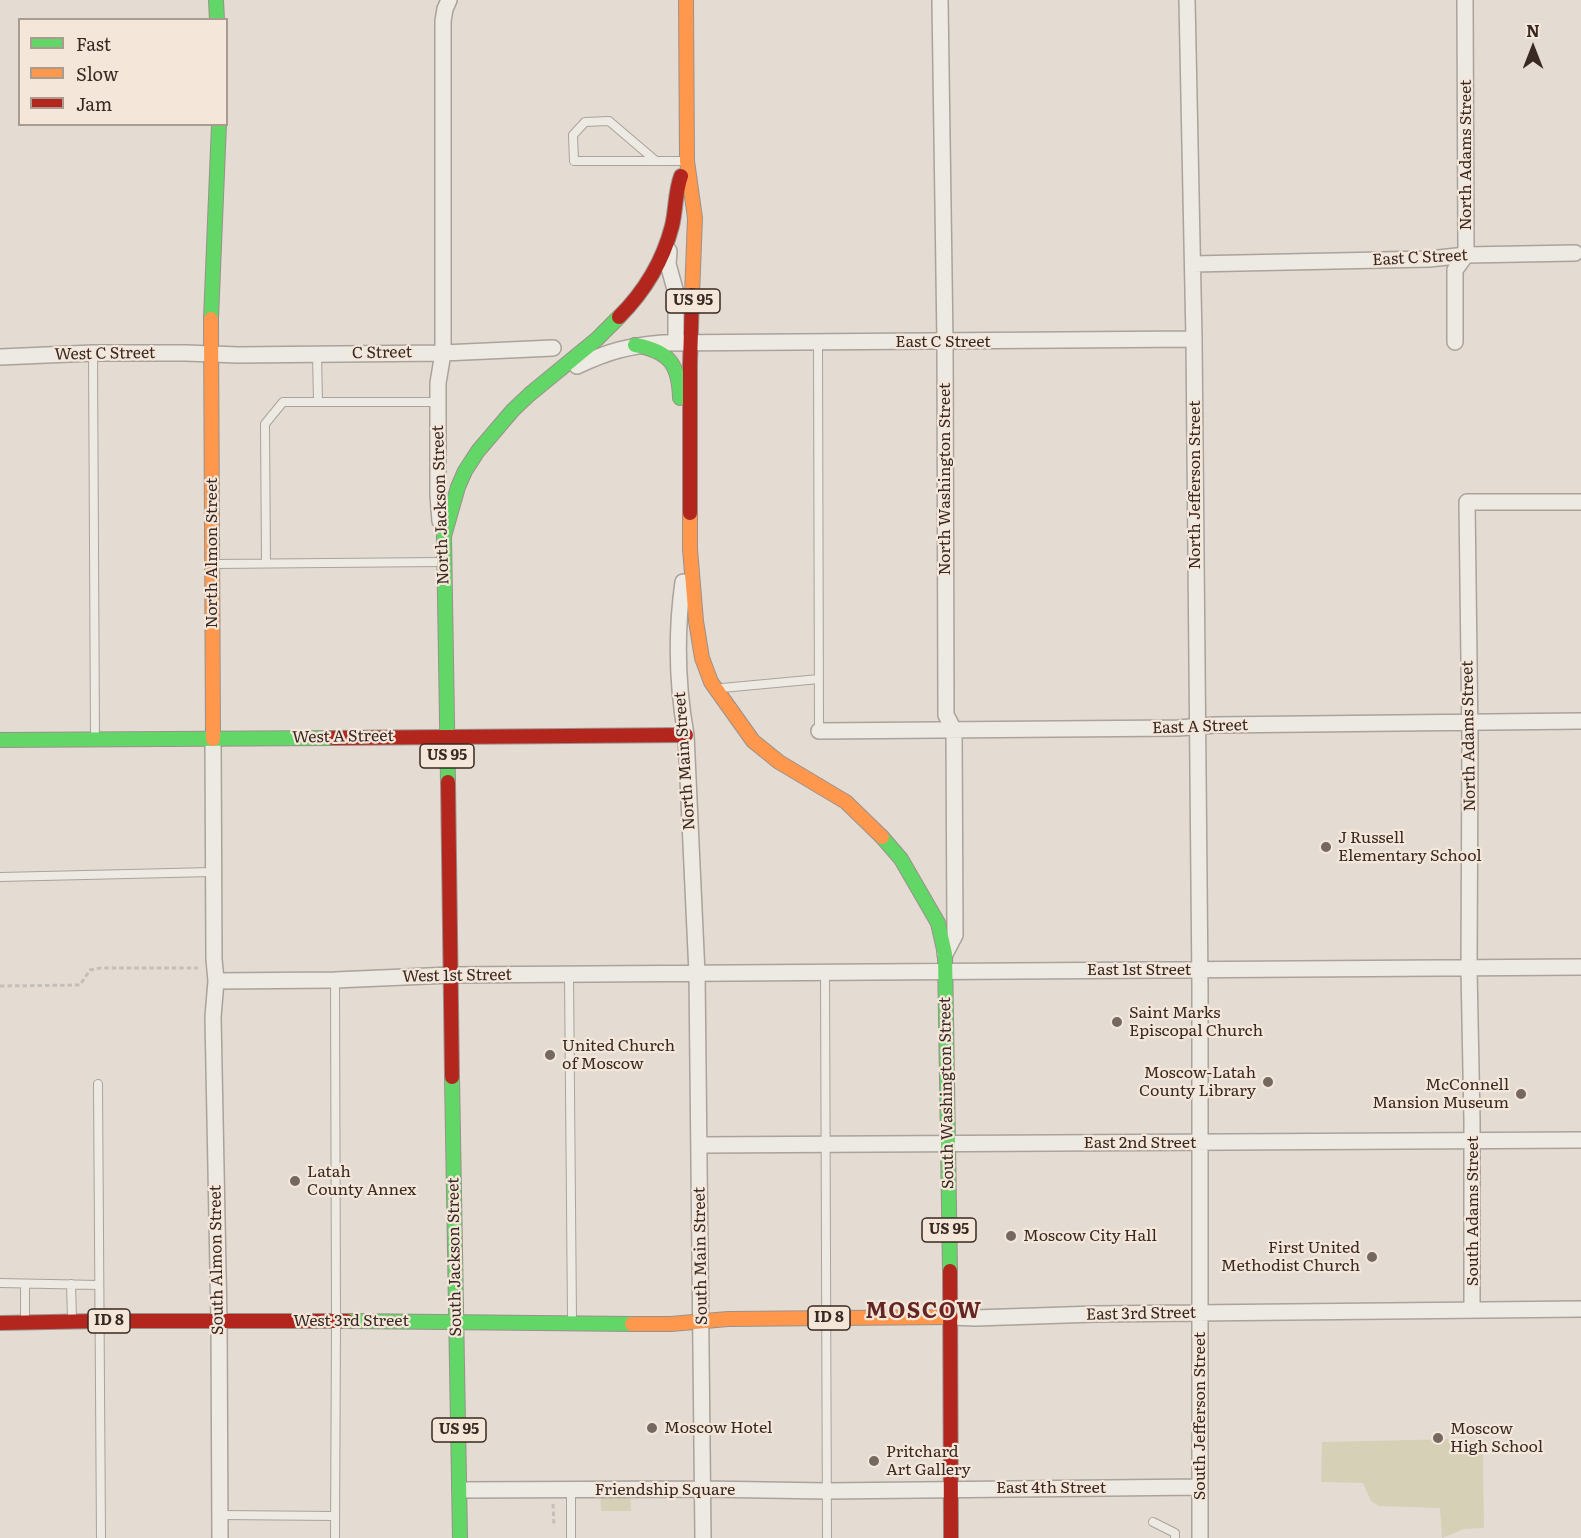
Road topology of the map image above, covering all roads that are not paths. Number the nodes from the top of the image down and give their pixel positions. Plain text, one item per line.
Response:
1 (216, 0) edge
2 (449, 0) edge
3 (686, 0) edge
4 (940, 0) edge
5 (1187, 0) edge
6 (1465, 0) edge
7 (217, 18) edge
8 (219, 126) edge
9 (656, 161) junction
10 (687, 161) junction
11 (671, 234) junction
12 (1575, 253) dead end
13 (1466, 255) junction
14 (1193, 264) junction
15 (1194, 339) junction
16 (818, 342) junction
17 (945, 342) junction
18 (1455, 342) dead end
19 (684, 343) junction
20 (635, 345) junction
21 (553, 348) dead end
22 (93, 353) junction
23 (443, 353) junction
24 (210, 354) junction
25 (317, 354) junction
26 (0, 357) edge
27 (540, 387) junction
28 (318, 402) junction
29 (438, 402) junction
30 (689, 442) junction
31 (1581, 502) edge
32 (444, 536) junction
33 (690, 549) junction
34 (444, 562) junction
35 (266, 563) junction
36 (212, 564) junction
37 (819, 679) junction
38 (715, 688) junction
39 (1581, 721) edge
40 (1470, 722) junction
41 (1197, 726) junction
42 (954, 730) junction
43 (819, 731) joint
44 (686, 735) junction
45 (446, 736) junction
46 (95, 739) junction
47 (213, 739) junction
48 (0, 740) edge
49 (213, 872) junction
50 (0, 876) edge
51 (945, 954) junction
52 (1581, 967) edge
53 (1200, 969) junction
54 (1469, 969) junction
55 (945, 972) junction
56 (825, 973) junction
57 (698, 974) junction
58 (451, 975) junction
59 (569, 975) junction
60 (335, 980) junction
61 (216, 981) junction
62 (98, 1084) dead end
63 (1473, 1140) junction
64 (1581, 1140) edge
65 (1201, 1142) junction
66 (949, 1143) junction
67 (825, 1144) junction
68 (700, 1145) junction
69 (0, 1283) edge
70 (25, 1284) junction
71 (71, 1284) junction
72 (99, 1285) junction
73 (1473, 1309) junction
74 (1581, 1309) edge
75 (1200, 1313) junction
76 (951, 1317) junction
77 (826, 1318) junction
78 (99, 1321) junction
79 (219, 1321) junction
80 (25, 1322) junction
81 (72, 1322) junction
82 (336, 1322) junction
83 (457, 1322) junction
84 (702, 1322) junction
85 (0, 1323) edge
86 (572, 1323) junction
87 (1200, 1487) junction
88 (702, 1489) junction
89 (460, 1490) junction
90 (571, 1490) junction
91 (759, 1490) joint
92 (951, 1490) junction
93 (827, 1491) junction
94 (220, 1515) junction
95 (335, 1516) junction
96 (1153, 1522) dead end
97 (101, 1538) edge
98 (220, 1538) edge
99 (335, 1538) edge
100 (460, 1538) edge
101 (572, 1538) edge
102 (703, 1538) edge
103 (827, 1538) edge
104 (951, 1538) edge
105 (1175, 1538) edge
106 (1200, 1538) edge

1 - 7 main road
2 - 23 street, North Jackson Street
3 - 10 main road, North Main Street / US 95
4 - 17 street, North Washington Street
5 - 14 street, North Jefferson Street
6 - 13 street, North Adams Street
8 - 24 main road, North Almon Street
9 - 9 lane
9 - 10 lane
10 - 11 main road, North Main Street / US 95
10 - 19 main road, North Main Street / US 95
11 - 19 street, North Main Street
11 - 27 main road, North Main Street / US 95
12 - 13 street, East C Street
13 - 14 street, East C Street
13 - 18 street, North Adams Street
14 - 15 street, North Jefferson Street
15 - 17 street, East C Street
15 - 41 street, North Jefferson Street
16 - 17 street, East C Street
16 - 19 street, East C Street
16 - 37 lane
17 - 42 street, North Washington Street
19 - 20 street
19 - 30 main road, North Main Street / US 95
20 - 27 street
20 - 30 main road
21 - 23 street, C Street
22 - 24 street, West C Street
22 - 26 street, West C Street
22 - 46 lane
23 - 25 street, C Street
23 - 29 street, North Jackson Street
24 - 25 street, C Street
24 - 36 main road, North Almon Street
25 - 28 lane
27 - 32 main road, North Main Street / US 95
28 - 29 lane
28 - 35 lane
29 - 32 street, North Jackson Street
30 - 33 main road, North Main Street / US 95
31 - 40 street, North Adams Street
32 - 34 main road, North Jackson Street / US 95
33 - 38 main road, North Main Street / US 95
33 - 44 street, North Main Street
34 - 35 lane
34 - 45 main road, North Jackson Street / US 95
35 - 36 lane
36 - 47 main road, North Almon Street
37 - 38 lane
37 - 43 lane
38 - 51 main road, North Main Street / US 95
39 - 40 street, East A Street
40 - 41 street, East A Street
40 - 54 street, North Adams Street
41 - 42 street, East A Street
41 - 53 street, North Jefferson Street
42 - 43 street, East A Street
42 - 51 street, North Washington Street
44 - 45 main road, West A Street
44 - 57 street, North Main Street
45 - 47 main road, West A Street
45 - 58 main road, North Jackson Street / US 95
46 - 47 main road, West A Street
46 - 48 main road, West A Street
47 - 49 street, North Almon Street
49 - 50 lane
49 - 61 street, North Almon Street
51 - 55 main road, US 95
52 - 54 street, East 1st Street
53 - 54 street, East 1st Street
53 - 55 street, East 1st Street
53 - 65 street, South Jefferson Street
54 - 63 street, South Adams Street
55 - 56 street, East 1st Street
55 - 66 main road, South Washington Street / US 95
56 - 57 street, East 1st Street
56 - 67 lane
57 - 59 street, West 1st Street
57 - 68 street, South Main Street
58 - 59 street, West 1st Street
58 - 60 street, West 1st Street
58 - 83 main road, South Jackson Street / US 95
59 - 86 lane
60 - 61 street, West 1st Street
60 - 82 lane
61 - 79 street, South Almon Street
62 - 72 lane
63 - 64 street, East 2nd Street
63 - 65 street, East 2nd Street
63 - 73 street, South Adams Street
65 - 66 street, East 2nd Street
65 - 75 street, South Jefferson Street
66 - 67 street, East 2nd Street
66 - 76 main road, South Washington Street / US 95
67 - 68 street, East 2nd Street
67 - 77 lane
68 - 84 street, South Main Street
69 - 70 lane
70 - 71 lane
70 - 80 lane
71 - 72 lane
71 - 81 lane
72 - 78 lane
73 - 74 street, East 3rd Street
73 - 75 street, East 3rd Street
75 - 76 street, East 3rd Street
75 - 87 street, South Jefferson Street
76 - 77 main road, East 3rd Street / ID 8
76 - 92 main road, South Washington Street / US 95
77 - 84 main road, East 3rd Street / ID 8
77 - 93 lane
78 - 79 main road, West 3rd Street / ID 8
78 - 81 main road, West 3rd Street / ID 8
78 - 97 lane
79 - 82 main road, West 3rd Street / ID 8
79 - 94 street, South Almon Street
80 - 81 main road, West 3rd Street / ID 8
80 - 85 main road, West 3rd Street / ID 8
82 - 83 main road, West 3rd Street / ID 8
82 - 95 lane
83 - 86 main road, West 3rd Street / ID 8
83 - 89 main road, South Jackson Street / US 95
84 - 86 main road, West 3rd Street / ID 8
84 - 88 street, South Main Street
87 - 92 street, East 4th Street
87 - 106 street, South Jefferson Street
88 - 90 street, Friendship Square
88 - 91 street, Friendship Square
88 - 102 street, South Main Street
89 - 90 street, Friendship Square
89 - 100 main road, South Jackson Street / US 95
90 - 101 lane
91 - 93 street, East 4th Street
92 - 93 street, East 4th Street
92 - 104 main road, South Washington Street / US 95
93 - 103 lane
94 - 95 lane
94 - 98 street, South Almon Street
95 - 99 lane
96 - 105 lane

